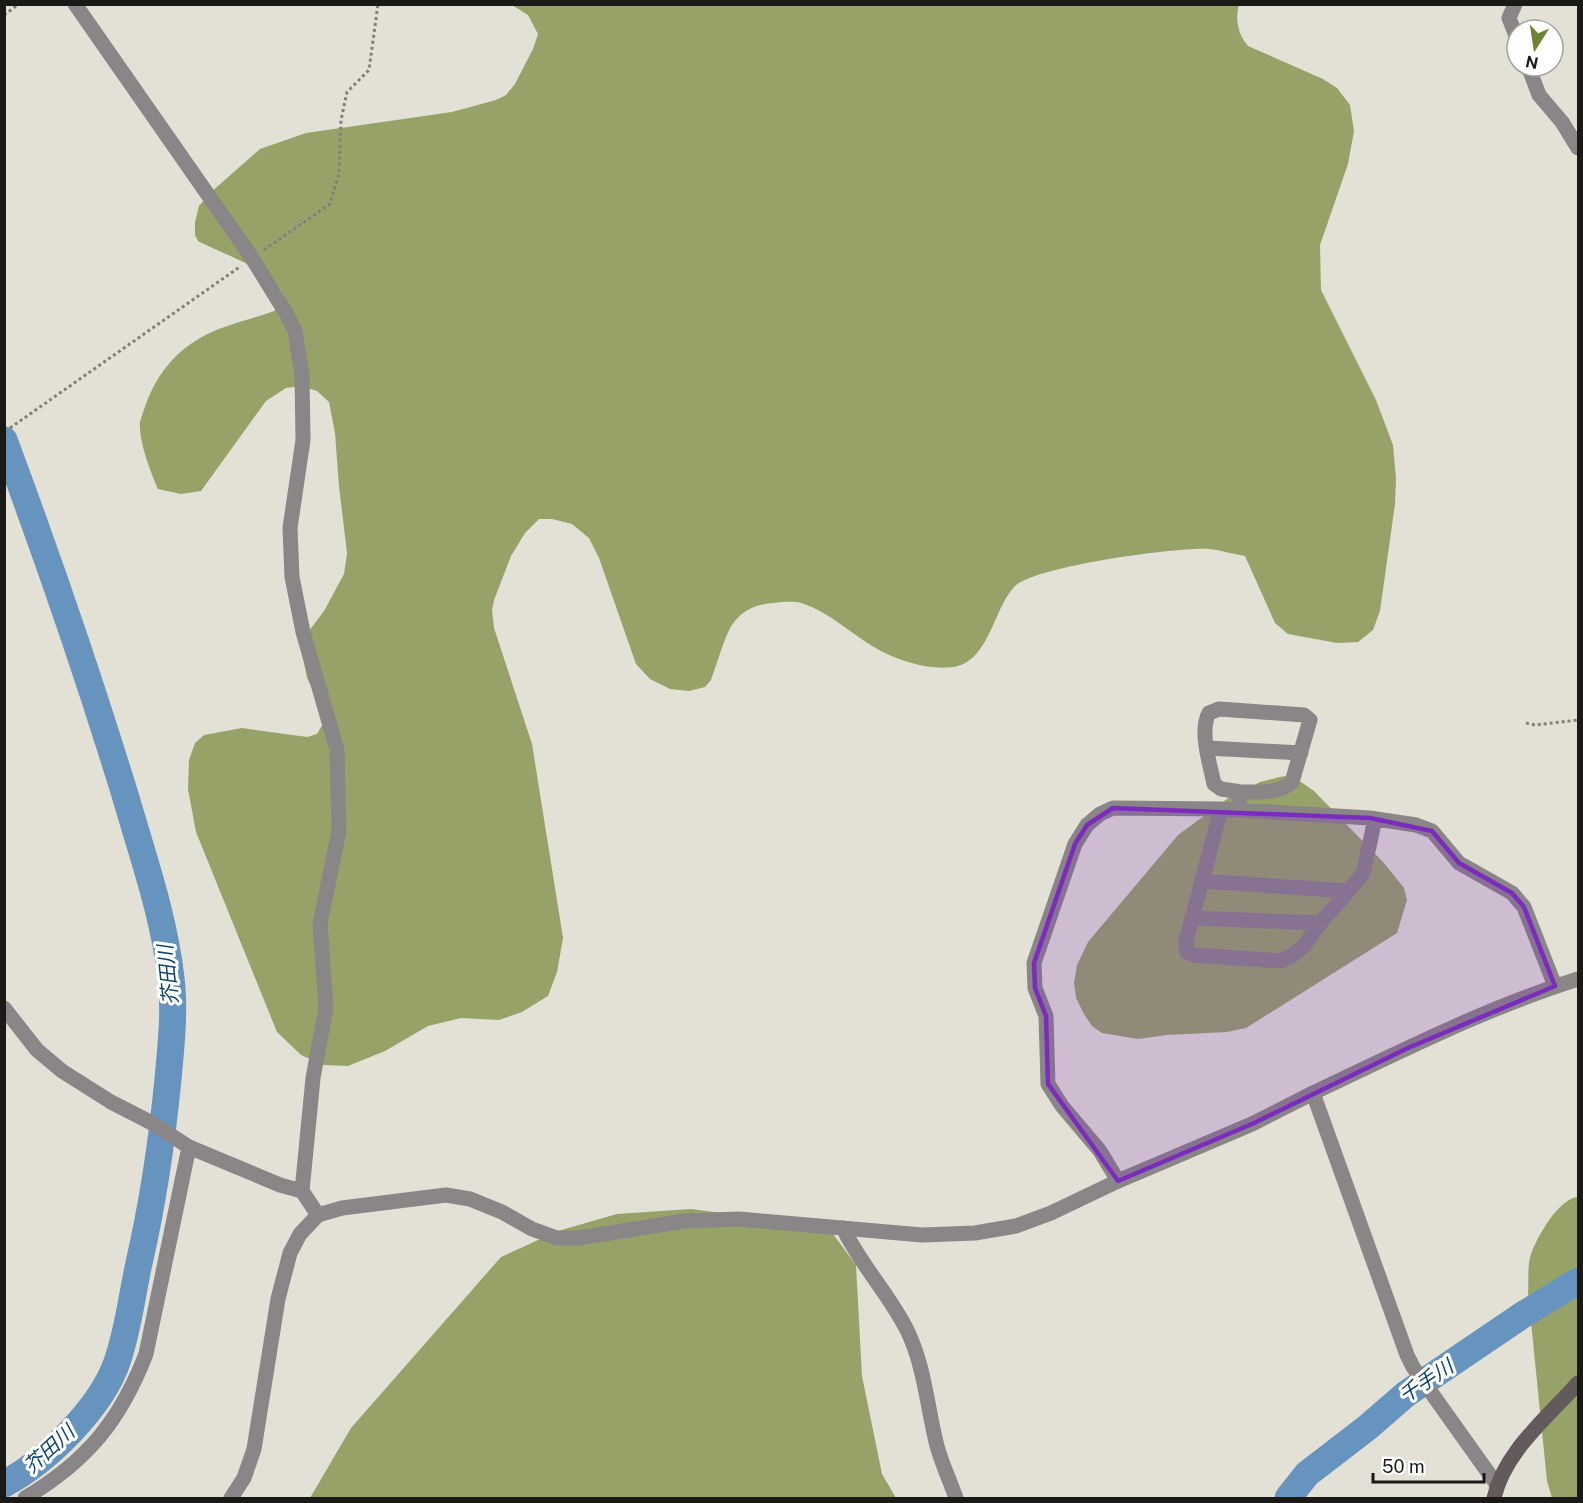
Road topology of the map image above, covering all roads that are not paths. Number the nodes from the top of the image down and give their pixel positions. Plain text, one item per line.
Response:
1 (75, 4) edge
2 (1515, 4) edge
3 (1509, 18) edge
4 (1533, 78) edge
5 (1578, 148) edge
6 (1208, 748) junction
7 (1301, 753) junction
8 (1241, 792) junction
9 (1221, 809) junction
10 (1238, 810) junction
11 (1375, 819) junction
12 (1202, 882) junction
13 (1348, 891) junction
14 (1192, 918) junction
15 (1320, 924) junction
16 (1578, 979) edge
17 (1555, 986) junction
18 (4, 1008) edge
19 (1313, 1094) junction
20 (189, 1147) junction
21 (1118, 1181) junction
22 (302, 1191) junction
23 (318, 1215) junction
24 (843, 1228) junction
25 (1578, 1383) edge
26 (1496, 1492) edge
27 (26, 1498) edge
28 (231, 1498) edge
29 (956, 1498) edge

1 - 22 street
2 - 3 street
4 - 5 street
6 - 7 street
6 - 7 street
6 - 8 street
7 - 8 street
8 - 10 street
9 - 10 street
9 - 12 street
9 - 21 street
10 - 11 street
11 - 13 street
11 - 17 street
12 - 13 street
12 - 14 street
13 - 15 street
14 - 15 street
14 - 15 street
16 - 17 street
17 - 19 street
18 - 20 street
19 - 21 street
19 - 26 street
20 - 22 street
20 - 27 street
21 - 24 street
22 - 23 street
23 - 24 street
23 - 28 street
24 - 29 street
25 - 26 main road

